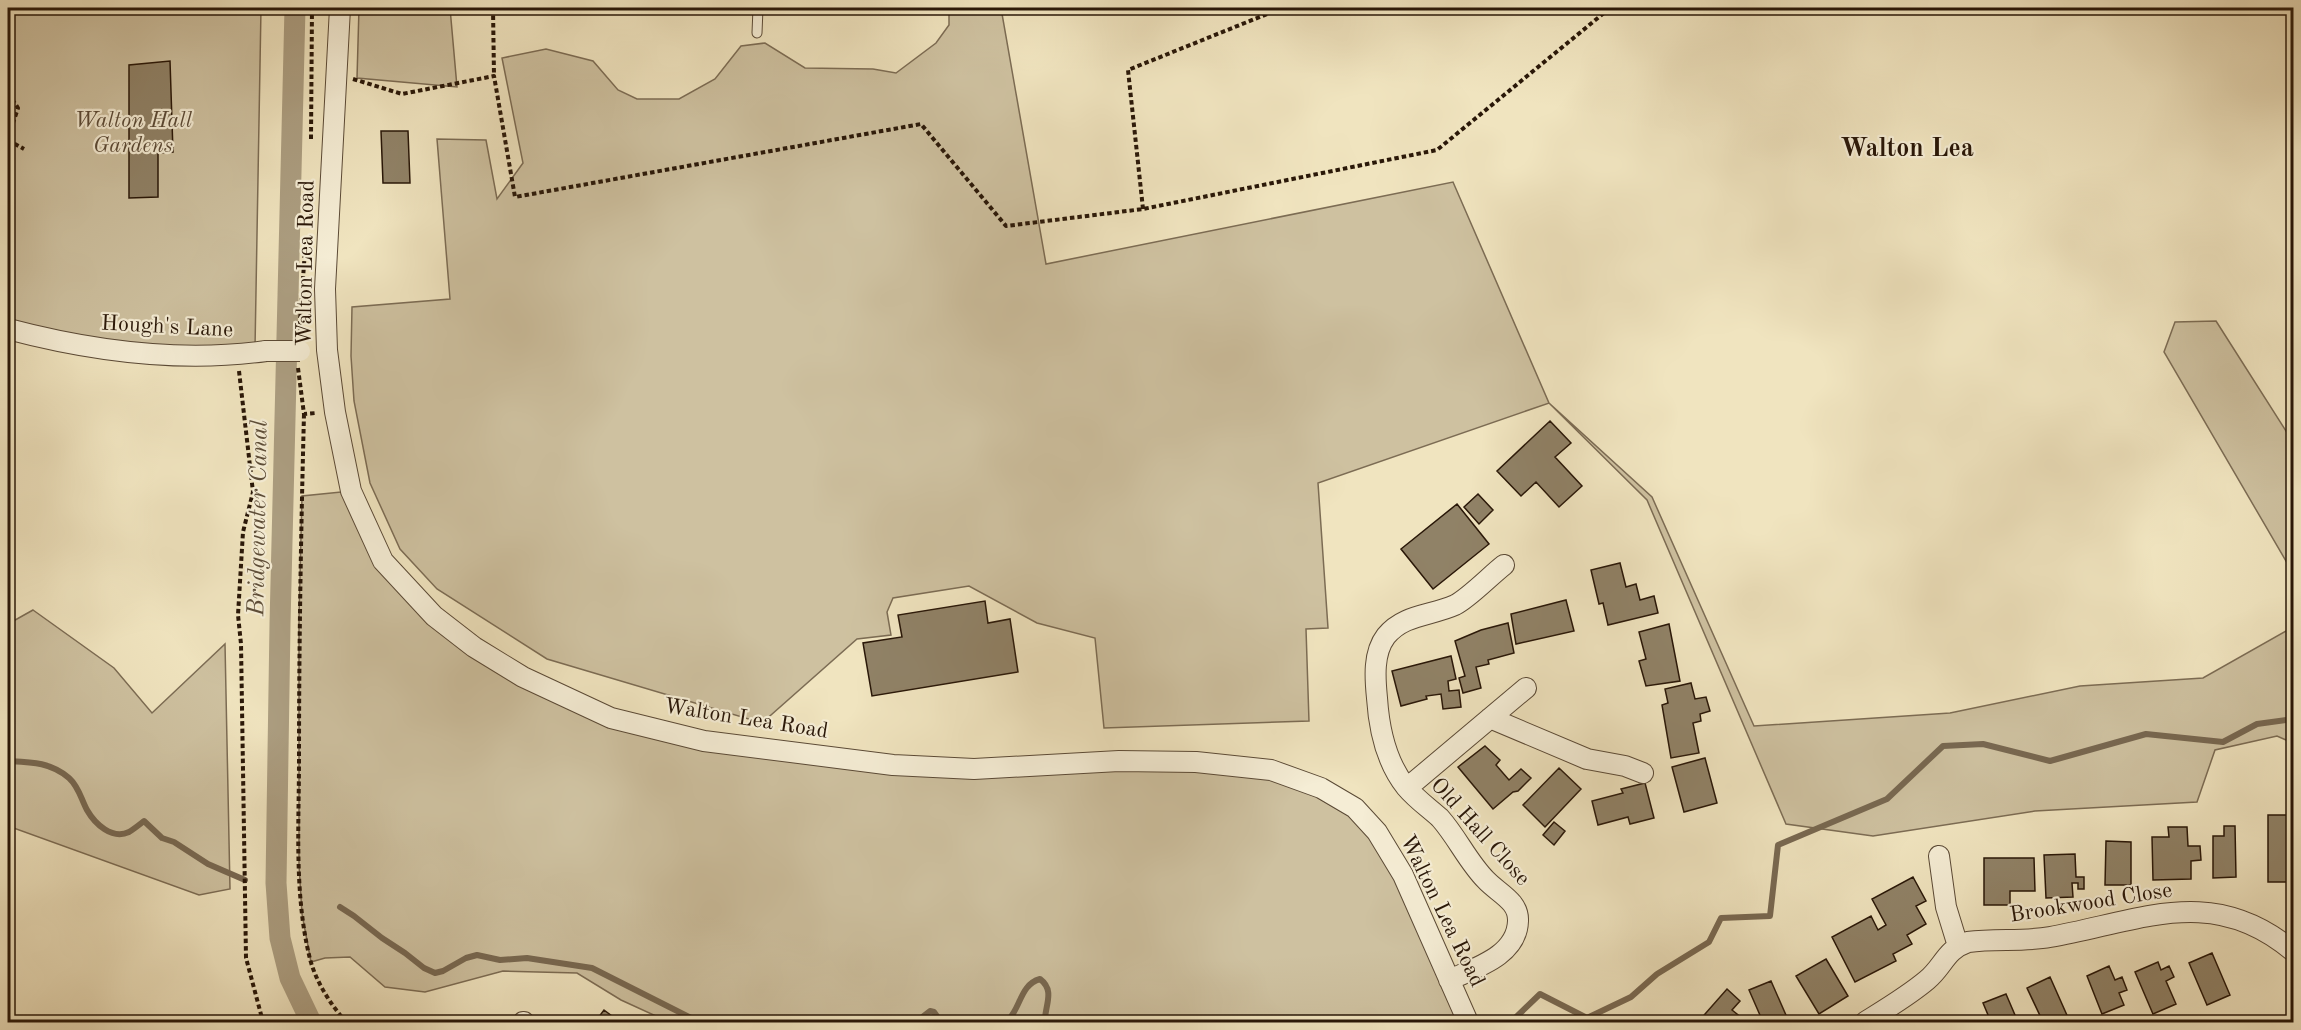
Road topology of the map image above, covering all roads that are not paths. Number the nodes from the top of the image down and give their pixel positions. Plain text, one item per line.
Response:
1 (340, 8) edge
2 (758, 8) edge
3 (757, 33) dead end
4 (8, 329) edge
5 (327, 350) junction
6 (1504, 565) dead end
7 (1526, 688) dead end
8 (1490, 718) junction
9 (1644, 773) dead end
10 (1407, 788) junction
11 (1939, 856) dead end
12 (1958, 946) junction
13 (2294, 952) edge
14 (1449, 980) junction
15 (1468, 1023) edge
16 (1865, 1023) edge

1 - 5 street, Walton Lea Road
2 - 3 lane
4 - 5 street, Hough's Lane, bridge
5 - 14 street, Walton Lea Road
6 - 10 street, Old Hall Close
7 - 8 street, Old Hall Close
8 - 9 street
8 - 10 street, Old Hall Close
10 - 14 street, Old Hall Close
11 - 12 street
12 - 13 street, Brookwood Close
12 - 16 street
14 - 15 street, Walton Lea Road

